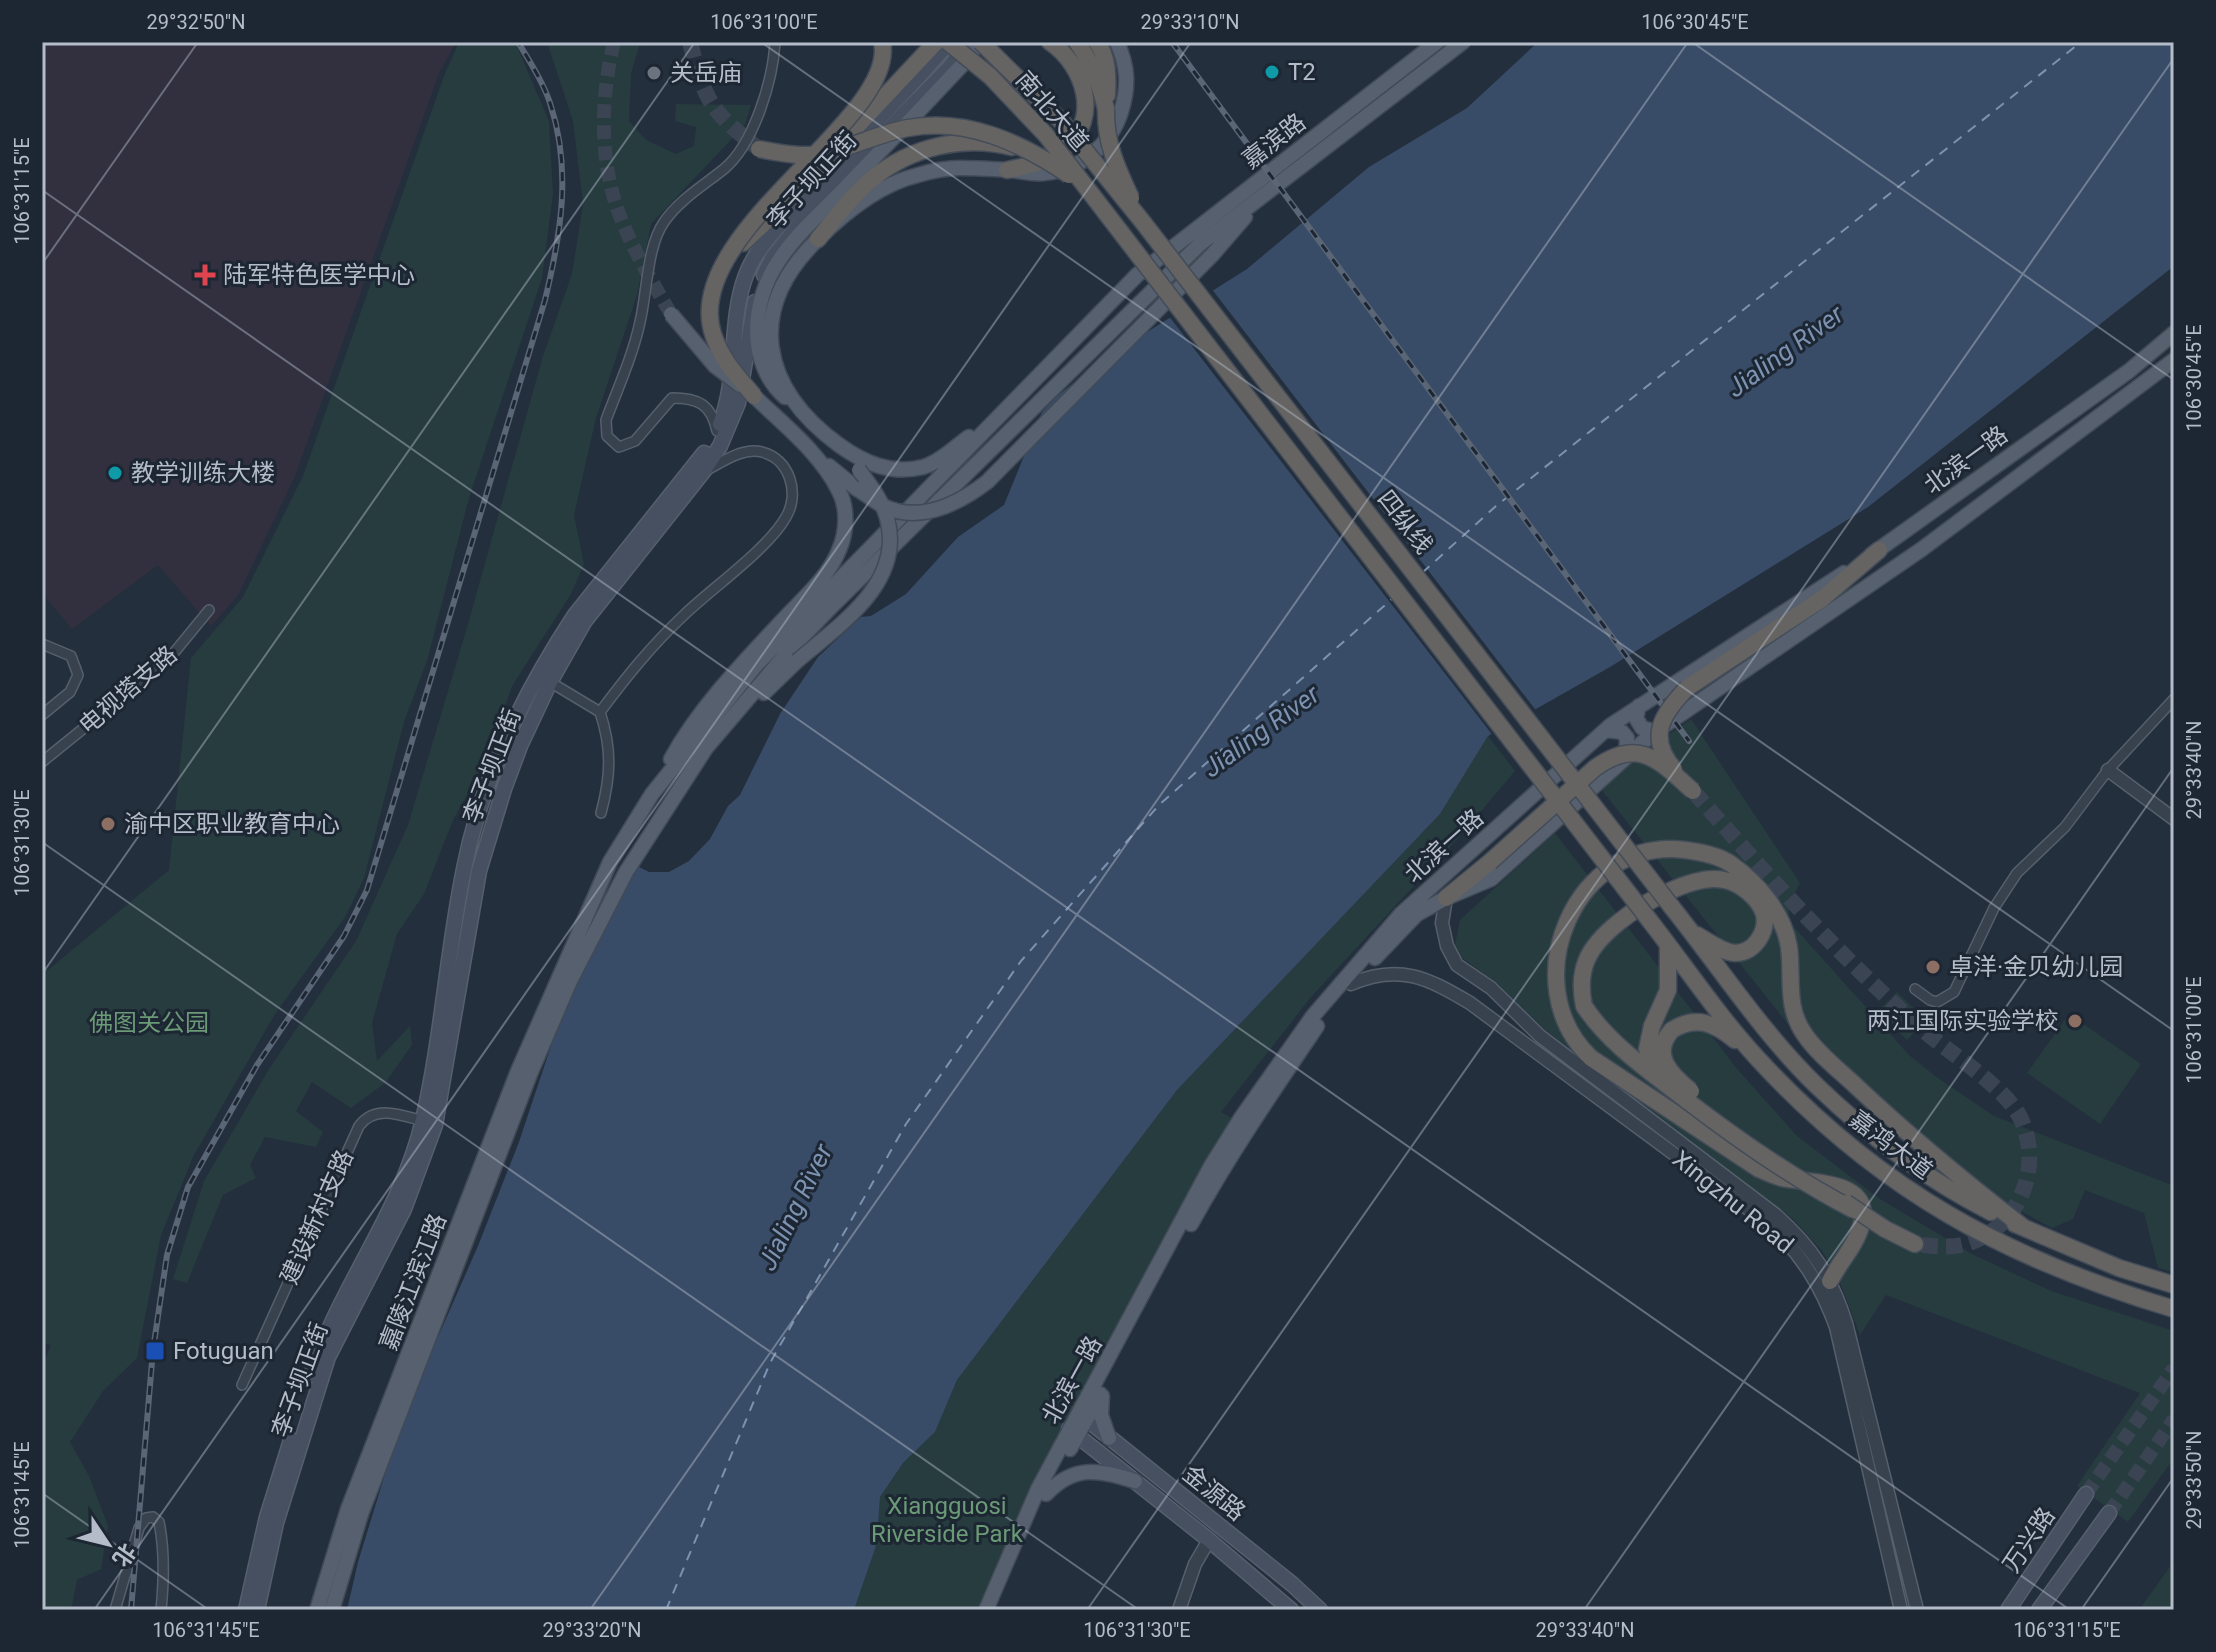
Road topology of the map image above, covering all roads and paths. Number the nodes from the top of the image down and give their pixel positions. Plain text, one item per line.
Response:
1 (775, 42) edge
2 (882, 42) edge
3 (936, 42) edge
4 (949, 42) edge
5 (969, 42) edge
6 (980, 42) edge
7 (1050, 42) edge
8 (1077, 42) edge
9 (1097, 42) edge
10 (1117, 42) edge
11 (1437, 42) edge
12 (1463, 42) edge
13 (1106, 109) junction
14 (759, 149) tunnel mouth
15 (1036, 153) junction
16 (1099, 168) joint
17 (1007, 170) junction
18 (1080, 183) junction
19 (1266, 192) junction
20 (1142, 221) junction
21 (818, 239) junction
22 (728, 258) junction
23 (1138, 274) junction
24 (671, 314) tunnel mouth
25 (2174, 333) edge
26 (2174, 360) edge
27 (754, 396) junction
28 (803, 413) junction
29 (717, 431) junction
30 (827, 436) junction
31 (819, 459) junction
32 (703, 472) junction
33 (1879, 550) junction
34 (209, 610) dead end
35 (42, 644) edge
36 (550, 682) junction
37 (2174, 699) edge
38 (1639, 706) junction
39 (600, 712) junction
40 (42, 715) edge
41 (1606, 730) junction
42 (1656, 732) junction
43 (706, 748) junction
44 (1626, 757) junction
45 (42, 762) edge
46 (2108, 770) junction
47 (652, 794) junction
48 (601, 813) dead end
49 (2174, 819) edge
50 (1446, 898) junction
51 (1671, 906) joint
52 (1650, 921) joint
53 (1692, 932) junction
54 (1668, 945) junction
55 (565, 977) junction
56 (1351, 984) junction
57 (1491, 988) junction
58 (1915, 989) dead end
59 (1470, 1003) junction
60 (1756, 1057) junction
61 (429, 1123) junction
62 (1701, 1131) junction
63 (1854, 1210) junction
64 (2023, 1227) junction
65 (1915, 1244) tunnel mouth
66 (1830, 1281) junction
67 (2174, 1285) edge
68 (2174, 1309) edge
69 (317, 1374) junction
70 (242, 1385) dead end
71 (1103, 1388) junction
72 (1082, 1416) junction
73 (1073, 1432) junction
74 (1109, 1438) junction
75 (1148, 1469) junction
76 (1135, 1481) junction
77 (1046, 1494) junction
78 (2086, 1494) tunnel mouth
79 (2109, 1513) tunnel mouth
80 (1209, 1540) junction
81 (115, 1610) edge
82 (161, 1610) edge
83 (246, 1610) edge
84 (257, 1610) edge
85 (317, 1610) edge
86 (332, 1610) edge
87 (986, 1610) edge
88 (997, 1610) edge
89 (1179, 1610) edge
90 (1291, 1610) edge
91 (1320, 1610) edge
92 (1901, 1610) edge
93 (1917, 1610) edge
94 (2008, 1610) edge
95 (2039, 1610) edge

1 - 29 street
2 - 22 highway, bridge
3 - 22 highway, bridge
4 - 18 highway, 南北大道, bridge
4 - 29 main road, 李子坝正街
5 - 32 main road, 李子坝正街
6 - 16 highway, 南北大道, bridge
6 - 28 main road, bridge
7 - 17 highway, bridge
8 - 13 highway
9 - 13 highway
10 - 17 main road, bridge
11 - 23 main road, 嘉滨路
12 - 19 main road, 嘉滨路
13 - 20 highway, bridge
14 - 15 highway, bridge
15 - 18 highway, bridge
15 - 21 highway, bridge
16 - 20 highway, 四纵线, bridge
17 - 21 main road
18 - 52 highway, 四纵线, bridge
19 - 31 main road, bridge
19 - 43 main road, 嘉滨路, bridge
20 - 51 highway, 四纵线, bridge
21 - 28 main road
22 - 27 highway, bridge
23 - 30 main road
23 - 47 main road, bridge
24 - 27 main road, bridge
25 - 33 main road, 北滨一路
26 - 42 main road, 北滨一路
27 - 31 main road
28 - 30 main road
29 - 61 main road, 李子坝正街
30 - 43 main road, bridge
31 - 47 main road
32 - 36 main road, 李子坝正街
32 - 39 street
33 - 38 main road, 北滨一路
33 - 50 highway, bridge
34 - 45 street, 电视塔支路
35 - 40 street, 电视塔支路
36 - 39 street
36 - 61 main road, 李子坝正街
37 - 46 street
38 - 41 main road, 北滨一路
38 - 42 main road
39 - 48 street
41 - 44 main road
41 - 72 main road, 北滨一路
42 - 44 main road, 北滨一路
43 - 55 main road
44 - 50 main road, 北滨一路
46 - 49 street
46 - 58 street
47 - 55 main road
50 - 56 main road, 北滨一路
50 - 57 street, Xingzhu Road
51 - 53 highway, 嘉鸿大道
52 - 54 highway, 嘉鸿大道
53 - 63 highway, bridge
53 - 64 highway, 嘉鸿大道
54 - 60 highway, 嘉鸿大道
54 - 62 highway, bridge
55 - 85 main road, 嘉陵江滨江路
55 - 86 main road, 嘉陵江滨江路
56 - 59 street, Xingzhu Road
56 - 71 main road, 北滨一路
57 - 59 street
57 - 66 street, Xingzhu Road
59 - 92 street, Xingzhu Road
60 - 63 highway, bridge
60 - 68 highway, 嘉鸿大道
61 - 69 main road, 李子坝正街
61 - 70 street, 建设新村支路
62 - 64 highway
62 - 66 highway
63 - 65 highway, bridge
64 - 67 highway, 嘉鸿大道
66 - 93 street, Xingzhu Road
69 - 83 main road, 李子坝正街
69 - 84 main road, 李子坝正街
71 - 72 main road, 北滨一路
71 - 74 main road
72 - 73 main road, 北滨一路
72 - 74 main road, 金源路
73 - 76 main road, 金源路
73 - 77 main road, 北滨一路
73 - 87 main road, 北滨一路
74 - 75 main road, 金源路
75 - 76 main road
75 - 91 main road, 金源路
76 - 77 main road
76 - 80 main road, 金源路
77 - 88 main road, 北滨一路
78 - 94 main road, 万兴路
79 - 95 main road, 万兴路
80 - 89 street
80 - 90 main road, 金源路
81 - 82 street

